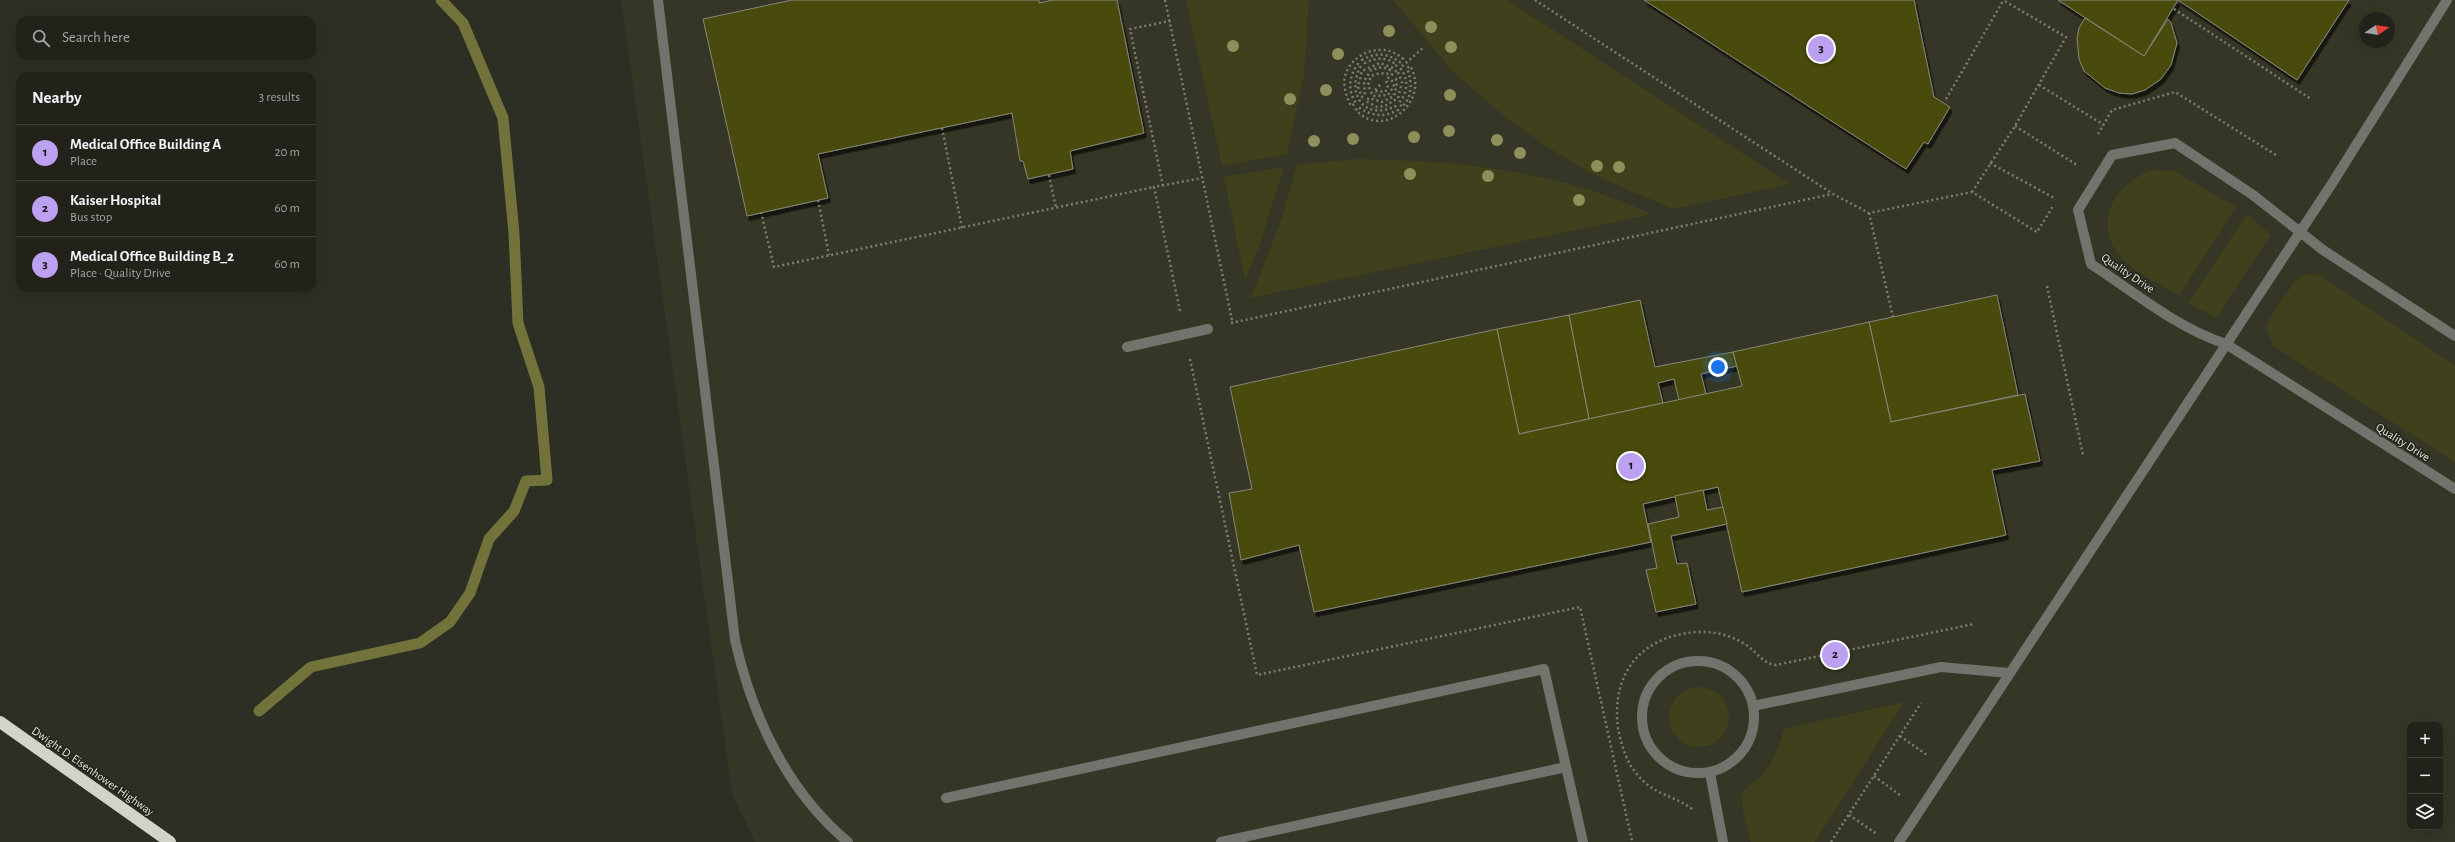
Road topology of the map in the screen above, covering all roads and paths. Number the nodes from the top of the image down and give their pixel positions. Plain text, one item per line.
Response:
1 (658, 0) edge
2 (1165, 0) edge
3 (1535, 0) edge
4 (2003, 0) edge
5 (2447, 0) edge
6 (2174, 9) dead end
7 (1170, 21) junction
8 (1423, 48) dead end
9 (1380, 85) dead end
10 (2039, 85) junction
11 (1946, 99) dead end
12 (2311, 99) dead end
13 (2104, 125) dead end
14 (2015, 126) junction
15 (942, 128) dead end
16 (1990, 163) junction
17 (2079, 166) dead end
18 (1049, 174) dead end
19 (1202, 178) junction
20 (1163, 186) junction
21 (1154, 187) junction
22 (1972, 192) junction
23 (1832, 194) junction
24 (818, 200) dead end
25 (2057, 200) dead end
26 (1056, 208) junction
27 (761, 212) dead end
28 (1869, 213) junction
29 (962, 228) junction
30 (2299, 231) junction
31 (2037, 232) dead end
32 (829, 255) junction
33 (2047, 286) dead end
34 (1893, 317) dead end
35 (1232, 322) junction
36 (1208, 329) joint
37 (1185, 334) junction
38 (2455, 336) edge
39 (2226, 344) junction
40 (1127, 347) dead end
41 (2083, 455) dead end
42 (2455, 489) edge
43 (2009, 673) junction
44 (1920, 703) dead end
45 (1753, 706) junction
46 (0, 722) edge
47 (1900, 736) junction
48 (1932, 758) dead end
49 (1566, 767) junction
50 (1710, 773) junction
51 (1874, 776) junction
52 (946, 798) dead end
53 (1905, 800) dead end
54 (1849, 815) junction
55 (1882, 838) dead end
56 (1632, 841) dead end
57 (170, 842) edge
58 (848, 842) edge
59 (1221, 842) edge
60 (1583, 842) edge
61 (1723, 842) edge
62 (1831, 842) edge
63 (1899, 842) edge

1 - 58 street
2 - 7 path
3 - 23 path
4 - 10 path
4 - 11 path
5 - 30 street
6 - 12 path
7 - 19 path
7 - 20 path
8 - 9 path
10 - 13 path
10 - 14 path
14 - 16 path
14 - 17 path
15 - 29 path
16 - 22 path
16 - 25 path
18 - 26 path
19 - 20 path
19 - 35 path
20 - 21 path
21 - 26 path
21 - 37 path
22 - 28 path
22 - 31 path
23 - 28 path
23 - 35 path
24 - 32 path
26 - 29 path
27 - 32 path
28 - 34 path
29 - 32 path
30 - 38 street, Quality Drive
30 - 39 street
30 - 39 street, Quality Drive
33 - 41 path
35 - 36 path
36 - 37 street
37 - 40 street
37 - 56 path
39 - 42 street, Quality Drive
39 - 43 street
43 - 45 street
43 - 63 street
44 - 47 path
45 - 50 street
45 - 50 street
46 - 57 highway, Dwight D. Eisenhower Highway
47 - 48 path
47 - 51 path
49 - 52 street
49 - 59 street
49 - 60 street
50 - 61 street
51 - 53 path
51 - 54 path
54 - 55 path
54 - 62 path

